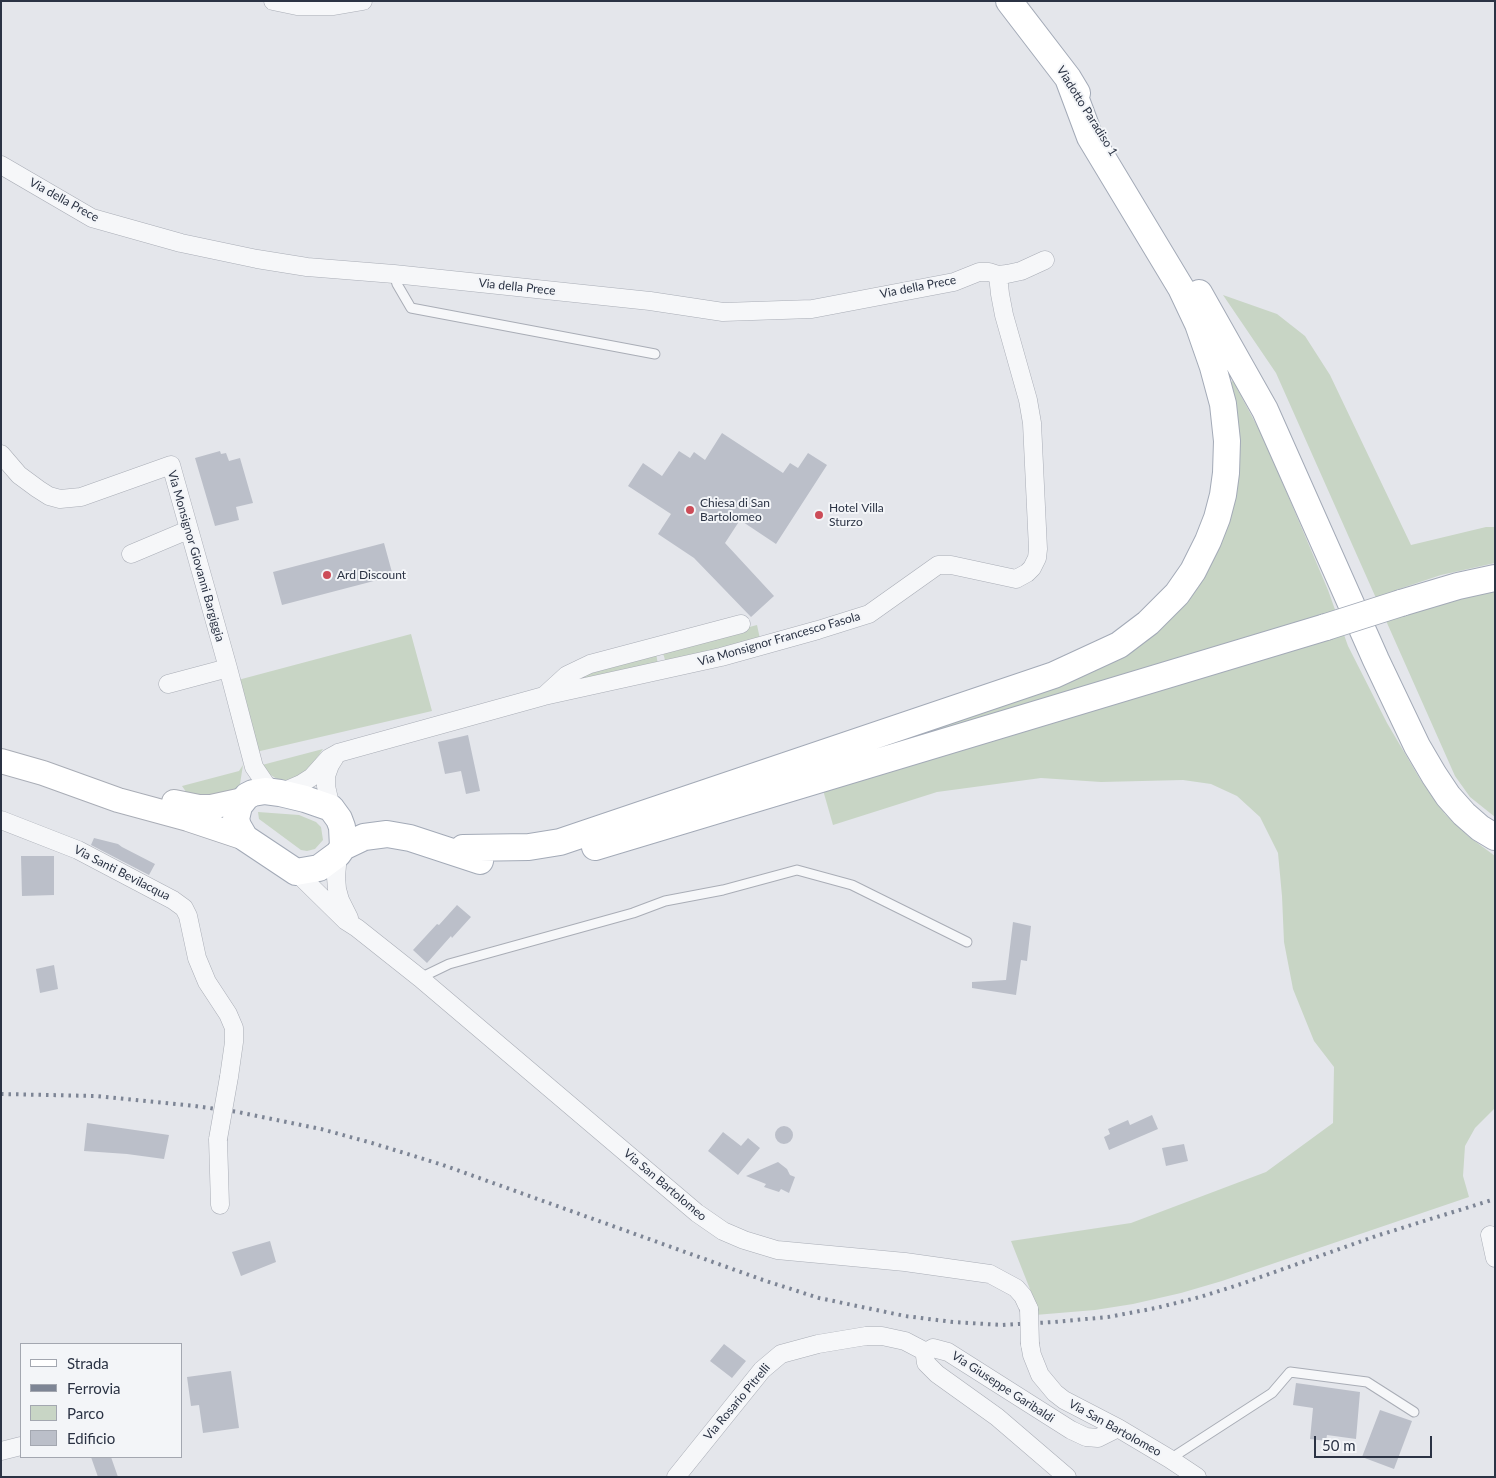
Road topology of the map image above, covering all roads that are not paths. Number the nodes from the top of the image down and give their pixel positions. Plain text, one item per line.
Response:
1 (273, 1) edge
2 (363, 1) edge
3 (1009, 1) edge
4 (1, 165) edge
5 (1152, 228) junction
6 (1045, 260) dead end
7 (394, 274) junction
8 (998, 275) junction
9 (654, 354) dead end
10 (1, 454) edge
11 (188, 530) junction
12 (131, 554) dead end
13 (1495, 578) edge
14 (741, 624) dead end
15 (228, 668) junction
16 (168, 684) dead end
17 (544, 696) junction
18 (247, 745) junction
19 (338, 753) junction
20 (1, 761) edge
21 (43, 773) junction
22 (260, 795) junction
23 (332, 810) junction
24 (1, 820) edge
25 (1495, 837) edge
26 (246, 838) junction
27 (463, 848) junction
28 (340, 850) junction
29 (513, 860) junction
30 (296, 872) junction
31 (357, 928) junction
32 (967, 942) dead end
33 (420, 978) junction
34 (220, 1205) dead end
35 (1492, 1234) edge
36 (1495, 1258) edge
37 (926, 1352) junction
38 (1414, 1412) dead end
39 (1118, 1428) junction
40 (20, 1446) edge
41 (1, 1451) edge
42 (1170, 1459) junction
43 (680, 1475) edge
44 (1067, 1477) edge
45 (1197, 1477) edge

1 - 2 street
3 - 5 main road, Viadotto Paradiso 1
4 - 7 street, Via della Prece
5 - 25 main road
5 - 27 main road
6 - 8 street, Via della Prece
7 - 8 street, Via della Prece
7 - 9 lane
8 - 17 street, Via Monsignor Francesco Fasola
10 - 11 street, Via Monsignor Giovanni Bargiggia
11 - 12 street
11 - 15 street, Via Monsignor Giovanni Bargiggia
13 - 29 main road, bridge
14 - 17 street
15 - 16 street
15 - 18 street, Via Monsignor Giovanni Bargiggia
17 - 19 street, Via Monsignor Francesco Fasola
18 - 22 street
18 - 22 street
19 - 22 street
19 - 23 street
20 - 21 main road
21 - 22 main road
21 - 26 main road
22 - 23 main road
22 - 26 main road
23 - 27 main road
23 - 28 main road
24 - 34 street, Via Santi Bevilacqua, bridge
26 - 30 main road
27 - 29 main road
28 - 29 main road
28 - 30 main road
28 - 31 street
30 - 31 street, Via San Bartolomeo
31 - 33 street, Via San Bartolomeo
32 - 33 lane
33 - 39 street, Via San Bartolomeo, bridge
35 - 36 street
37 - 39 street, Via Giuseppe Garibaldi
37 - 43 street, Via Rosario Pitrelli
37 - 44 street, Via Giuseppe Garibaldi
38 - 42 lane
39 - 42 street, Via San Bartolomeo
40 - 41 street
42 - 45 street, Via San Bartolomeo

